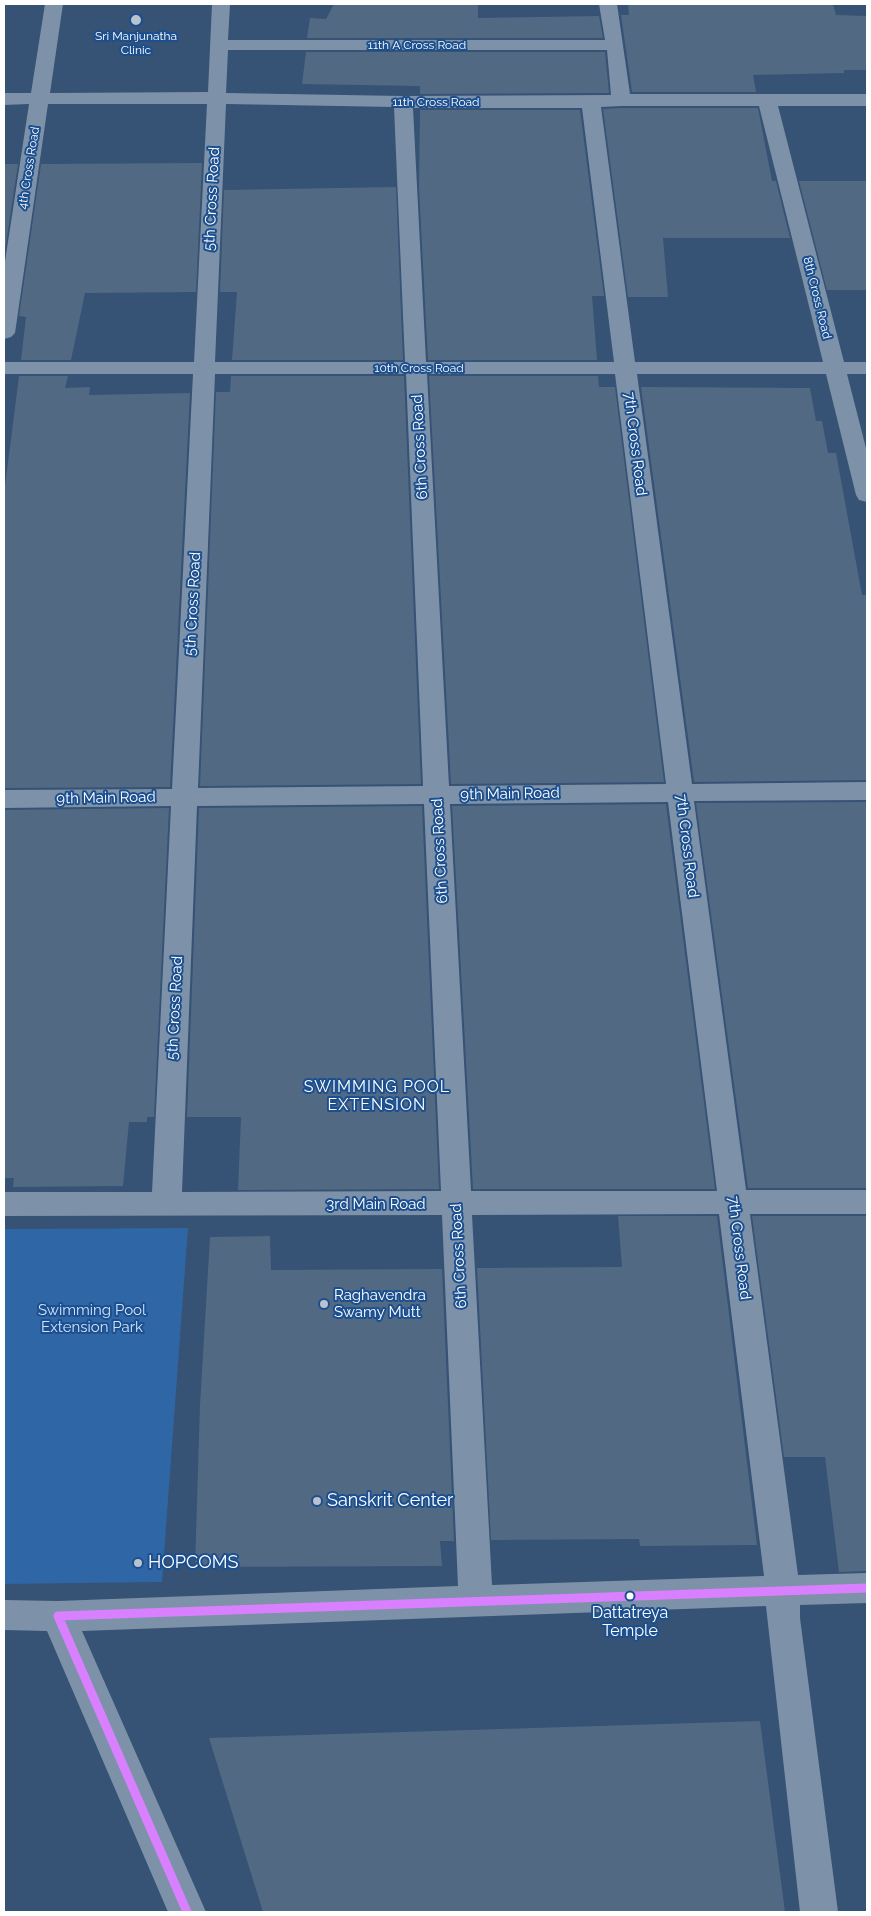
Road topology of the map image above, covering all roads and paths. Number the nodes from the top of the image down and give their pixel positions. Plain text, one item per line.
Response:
1 (54, 4) edge
2 (221, 4) edge
3 (608, 4) edge
4 (219, 45) junction
5 (615, 45) junction
6 (216, 98) junction
7 (4, 99) edge
8 (40, 99) junction
9 (621, 100) junction
10 (767, 100) junction
11 (867, 100) edge
12 (403, 102) junction
13 (592, 102) junction
14 (4, 333) edge
15 (4, 368) edge
16 (416, 368) junction
17 (625, 368) junction
18 (835, 368) junction
19 (867, 368) edge
20 (204, 369) junction
21 (867, 495) edge
22 (867, 791) edge
23 (680, 793) junction
24 (437, 795) junction
25 (184, 797) junction
26 (4, 799) edge
27 (867, 1202) edge
28 (733, 1203) junction
29 (4, 1204) edge
30 (166, 1204) junction
31 (457, 1204) junction
32 (867, 1588) edge
33 (783, 1590) junction
34 (476, 1601) junction
35 (4, 1615) edge
36 (58, 1616) junction
37 (187, 1912) edge
38 (819, 1912) edge

1 - 8 street, 4th Cross Road
2 - 4 street, 5th Cross Road
3 - 5 street
4 - 5 street, 11th A Cross Road
4 - 6 street, 5th Cross Road
5 - 9 street
6 - 8 street, 11th Cross Road
6 - 12 street, 11th Cross Road
6 - 20 street, 5th Cross Road
7 - 8 street, 11th Cross Road
8 - 14 street, 4th Cross Road
9 - 10 street, 11th Cross Road
9 - 13 street, 11th Cross Road
10 - 11 street, 11th Cross Road
10 - 18 street, 8th Cross Road
12 - 13 street, 11th Cross Road
12 - 16 street, 6th Cross Road
13 - 17 street, 7th Cross Road
15 - 20 street, 10th Cross Road
16 - 17 street, 10th Cross Road
16 - 20 street, 10th Cross Road
16 - 24 street, 6th Cross Road
17 - 18 street, 10th Cross Road
17 - 23 street, 7th Cross Road
18 - 19 street, 10th Cross Road
18 - 21 street, 8th Cross Road
20 - 25 street, 5th Cross Road
22 - 23 street, 9th Main Road
23 - 24 street, 9th Main Road
23 - 28 street, 7th Cross Road
24 - 25 street, 9th Main Road
24 - 31 street, 6th Cross Road
25 - 26 street, 9th Main Road
25 - 30 street, 5th Cross Road
27 - 28 street, 3rd Main Road
28 - 31 street, 3rd Main Road
28 - 33 street, 7th Cross Road
29 - 30 street, 3rd Main Road
30 - 31 street, 3rd Main Road
31 - 34 street, 6th Cross Road
32 - 33 street
33 - 34 street
33 - 38 street, 7th Cross Road
34 - 36 street
35 - 36 street
36 - 37 street

